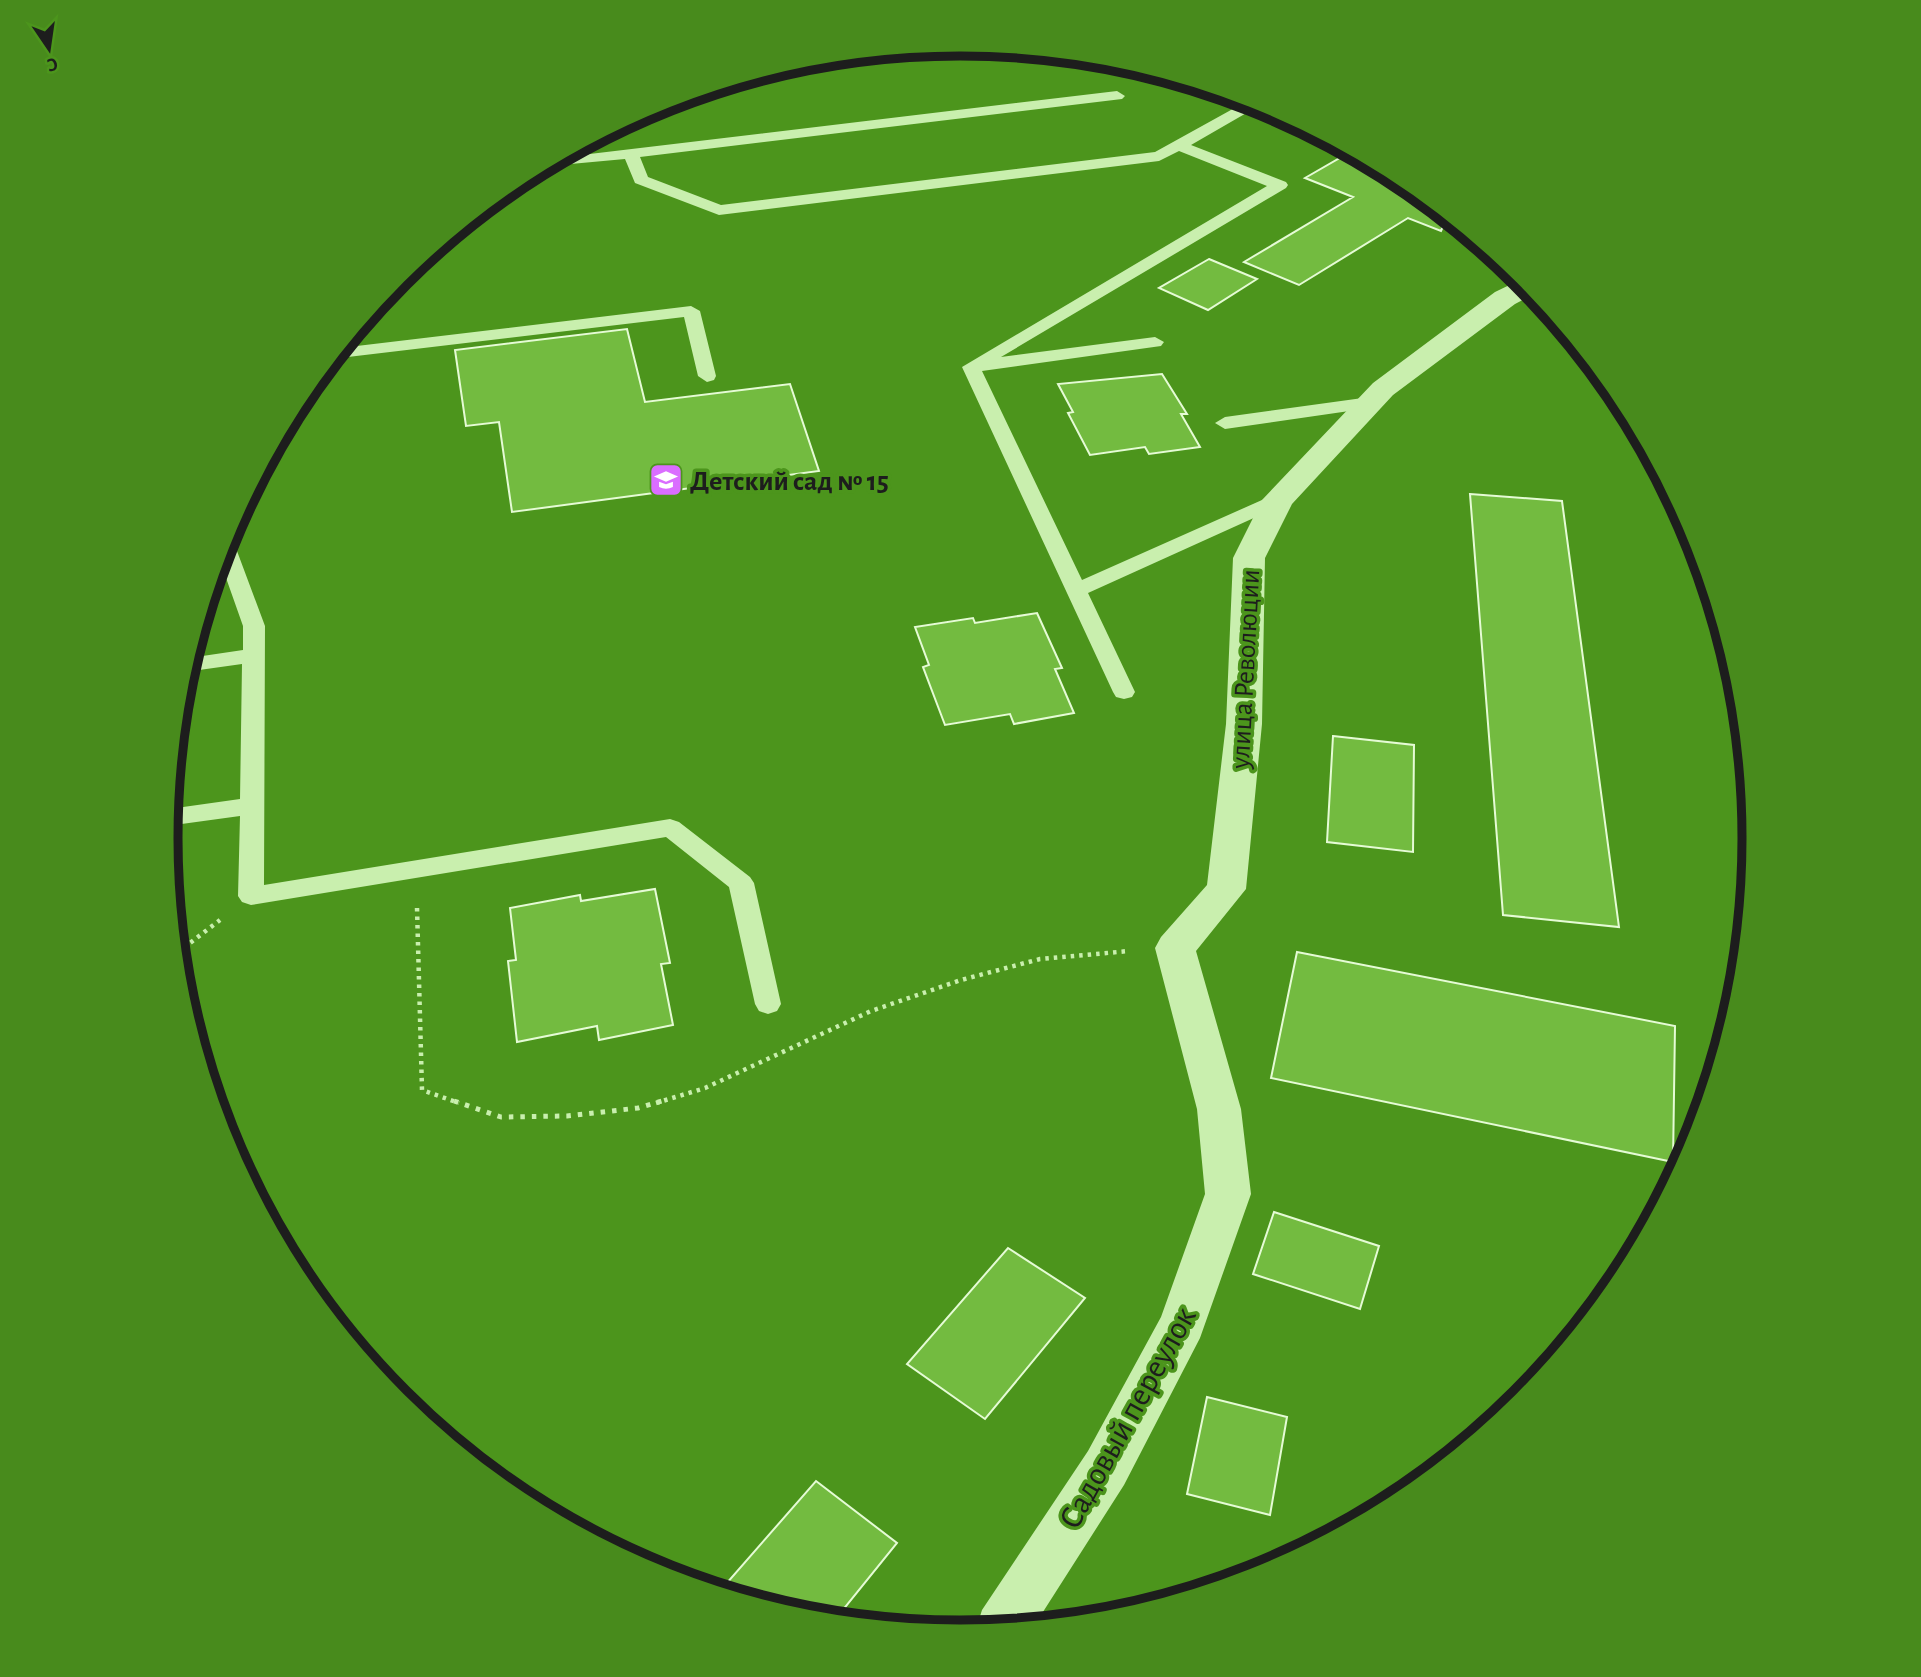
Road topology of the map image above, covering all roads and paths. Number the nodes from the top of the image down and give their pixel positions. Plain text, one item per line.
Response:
1 (1116, 96) dead end
2 (1242, 109) edge
3 (1177, 145) junction
4 (631, 154) junction
5 (569, 161) edge
6 (1519, 291) edge
7 (1155, 342) dead end
8 (348, 352) edge
9 (971, 367) junction
10 (707, 376) dead end
11 (1370, 403) junction
12 (1225, 423) dead end
13 (1278, 500) junction
14 (230, 560) edge
15 (1076, 590) junction
16 (254, 656) junction
17 (198, 663) edge
18 (1124, 692) dead end
19 (252, 806) junction
20 (179, 816) edge
21 (416, 869) junction
22 (251, 896) junction
23 (186, 946) edge
24 (1175, 948) junction
25 (768, 1004) dead end
26 (1007, 1619) edge

1 - 4 lane
2 - 3 lane
3 - 4 lane
3 - 9 lane
4 - 5 lane
6 - 11 street, улица Революции
7 - 9 lane
8 - 10 lane
9 - 15 lane
11 - 12 lane
11 - 13 street, улица Революции
13 - 15 lane
13 - 24 street, улица Революции
14 - 16 lane
15 - 18 lane
16 - 17 lane
16 - 19 lane
19 - 20 lane
19 - 22 lane
21 - 22 lane
21 - 24 path
21 - 25 lane
22 - 23 path
24 - 26 street, Садовый переулок

